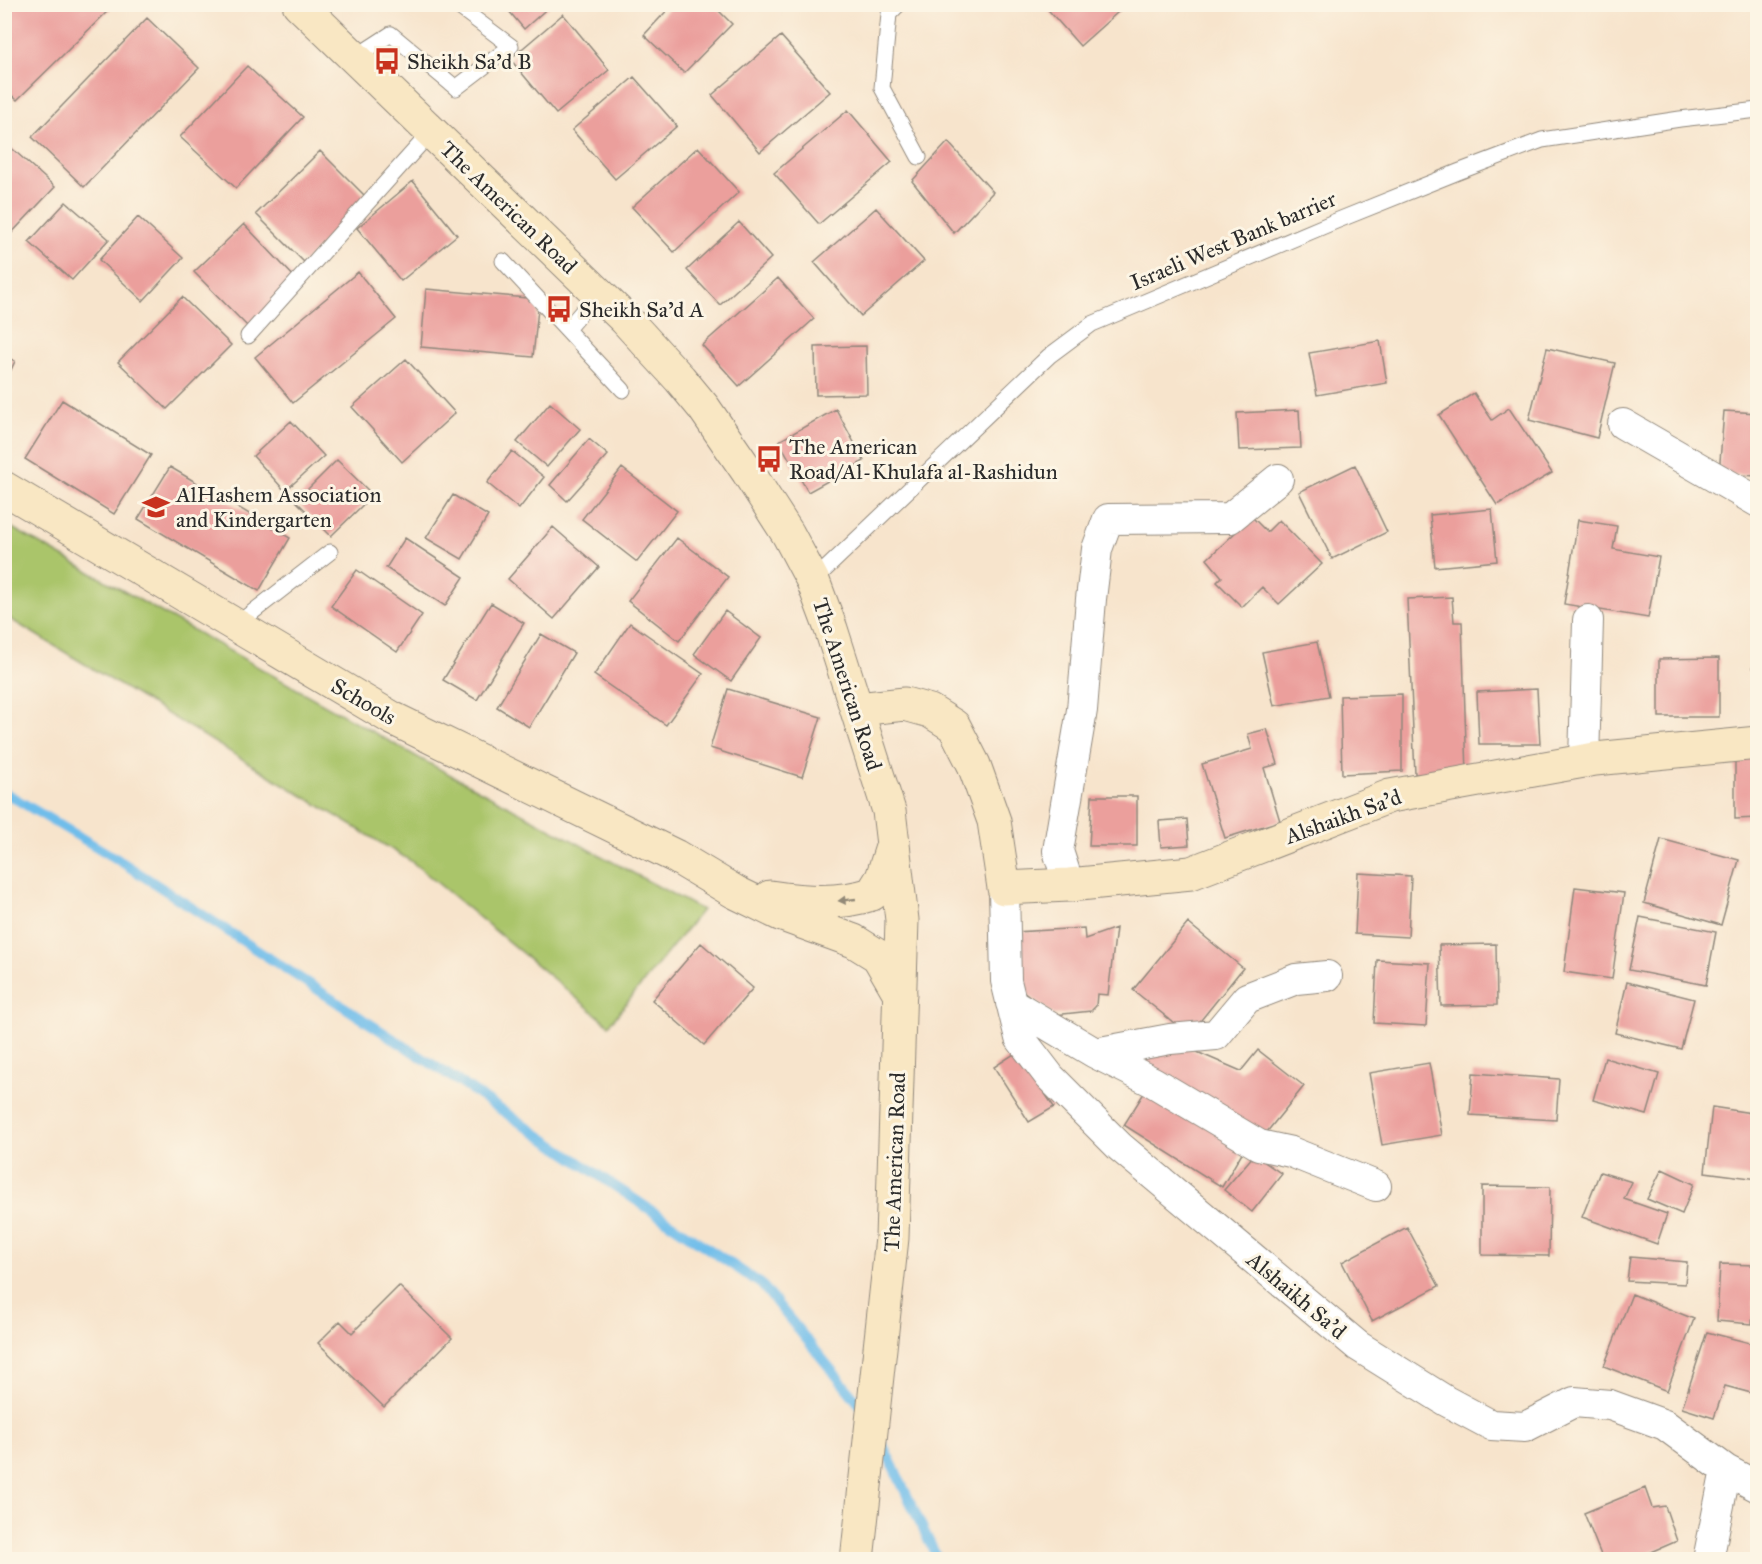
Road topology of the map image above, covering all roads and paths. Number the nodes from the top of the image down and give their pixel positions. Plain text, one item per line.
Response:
1 (299, 4) edge
2 (455, 4) edge
3 (898, 4) edge
4 (354, 58) junction
5 (1758, 110) edge
6 (431, 132) junction
7 (920, 157) dead end
8 (503, 261) dead end
9 (598, 293) junction
10 (567, 329) junction
11 (248, 336) dead end
12 (623, 390) dead end
13 (1623, 424) dead end
14 (1278, 479) dead end
15 (4, 488) edge
16 (1758, 502) edge
17 (330, 552) dead end
18 (813, 581) junction
19 (1588, 620) dead end
20 (236, 625) junction
21 (857, 709) junction
22 (1758, 743) edge
23 (1584, 761) junction
24 (893, 845) junction
25 (1069, 885) junction
26 (1004, 888) junction
27 (735, 892) junction
28 (902, 920) junction
29 (837, 935) junction
30 (1327, 976) dead end
31 (900, 995) junction
32 (1011, 1003) junction
33 (1095, 1053) junction
34 (1376, 1186) dead end
35 (1726, 1470) junction
36 (1758, 1487) edge
37 (857, 1560) edge
38 (1708, 1560) edge

1 - 4 main road, The American Road
2 - 4 lane
3 - 7 lane
4 - 6 main road, The American Road
5 - 18 lane, Israeli West Bank barrier
6 - 9 main road, The American Road
6 - 11 lane
8 - 10 lane
9 - 10 lane
9 - 18 main road, The American Road
10 - 12 lane
13 - 16 street
14 - 25 street
15 - 20 main road, Schools
17 - 20 lane
18 - 21 main road, The American Road
19 - 23 street
20 - 27 main road, Schools
21 - 24 main road, The American Road
21 - 26 main road, Alshaikh Sa'd
22 - 23 main road, Alshaikh Sa'd
23 - 25 main road, Alshaikh Sa'd
24 -> 27 main road
24 - 28 main road, The American Road
25 - 26 main road, Alshaikh Sa'd
26 - 32 street, Alshaikh Sa'd
27 - 29 main road, Schools
28 - 29 main road
28 - 31 main road, The American Road
29 - 31 main road
30 - 33 street
31 - 37 main road, The American Road
32 - 33 street
32 - 35 street, Alshaikh Sa'd
33 - 34 street
35 - 36 street, Alshaikh Sa'd
35 - 38 street

